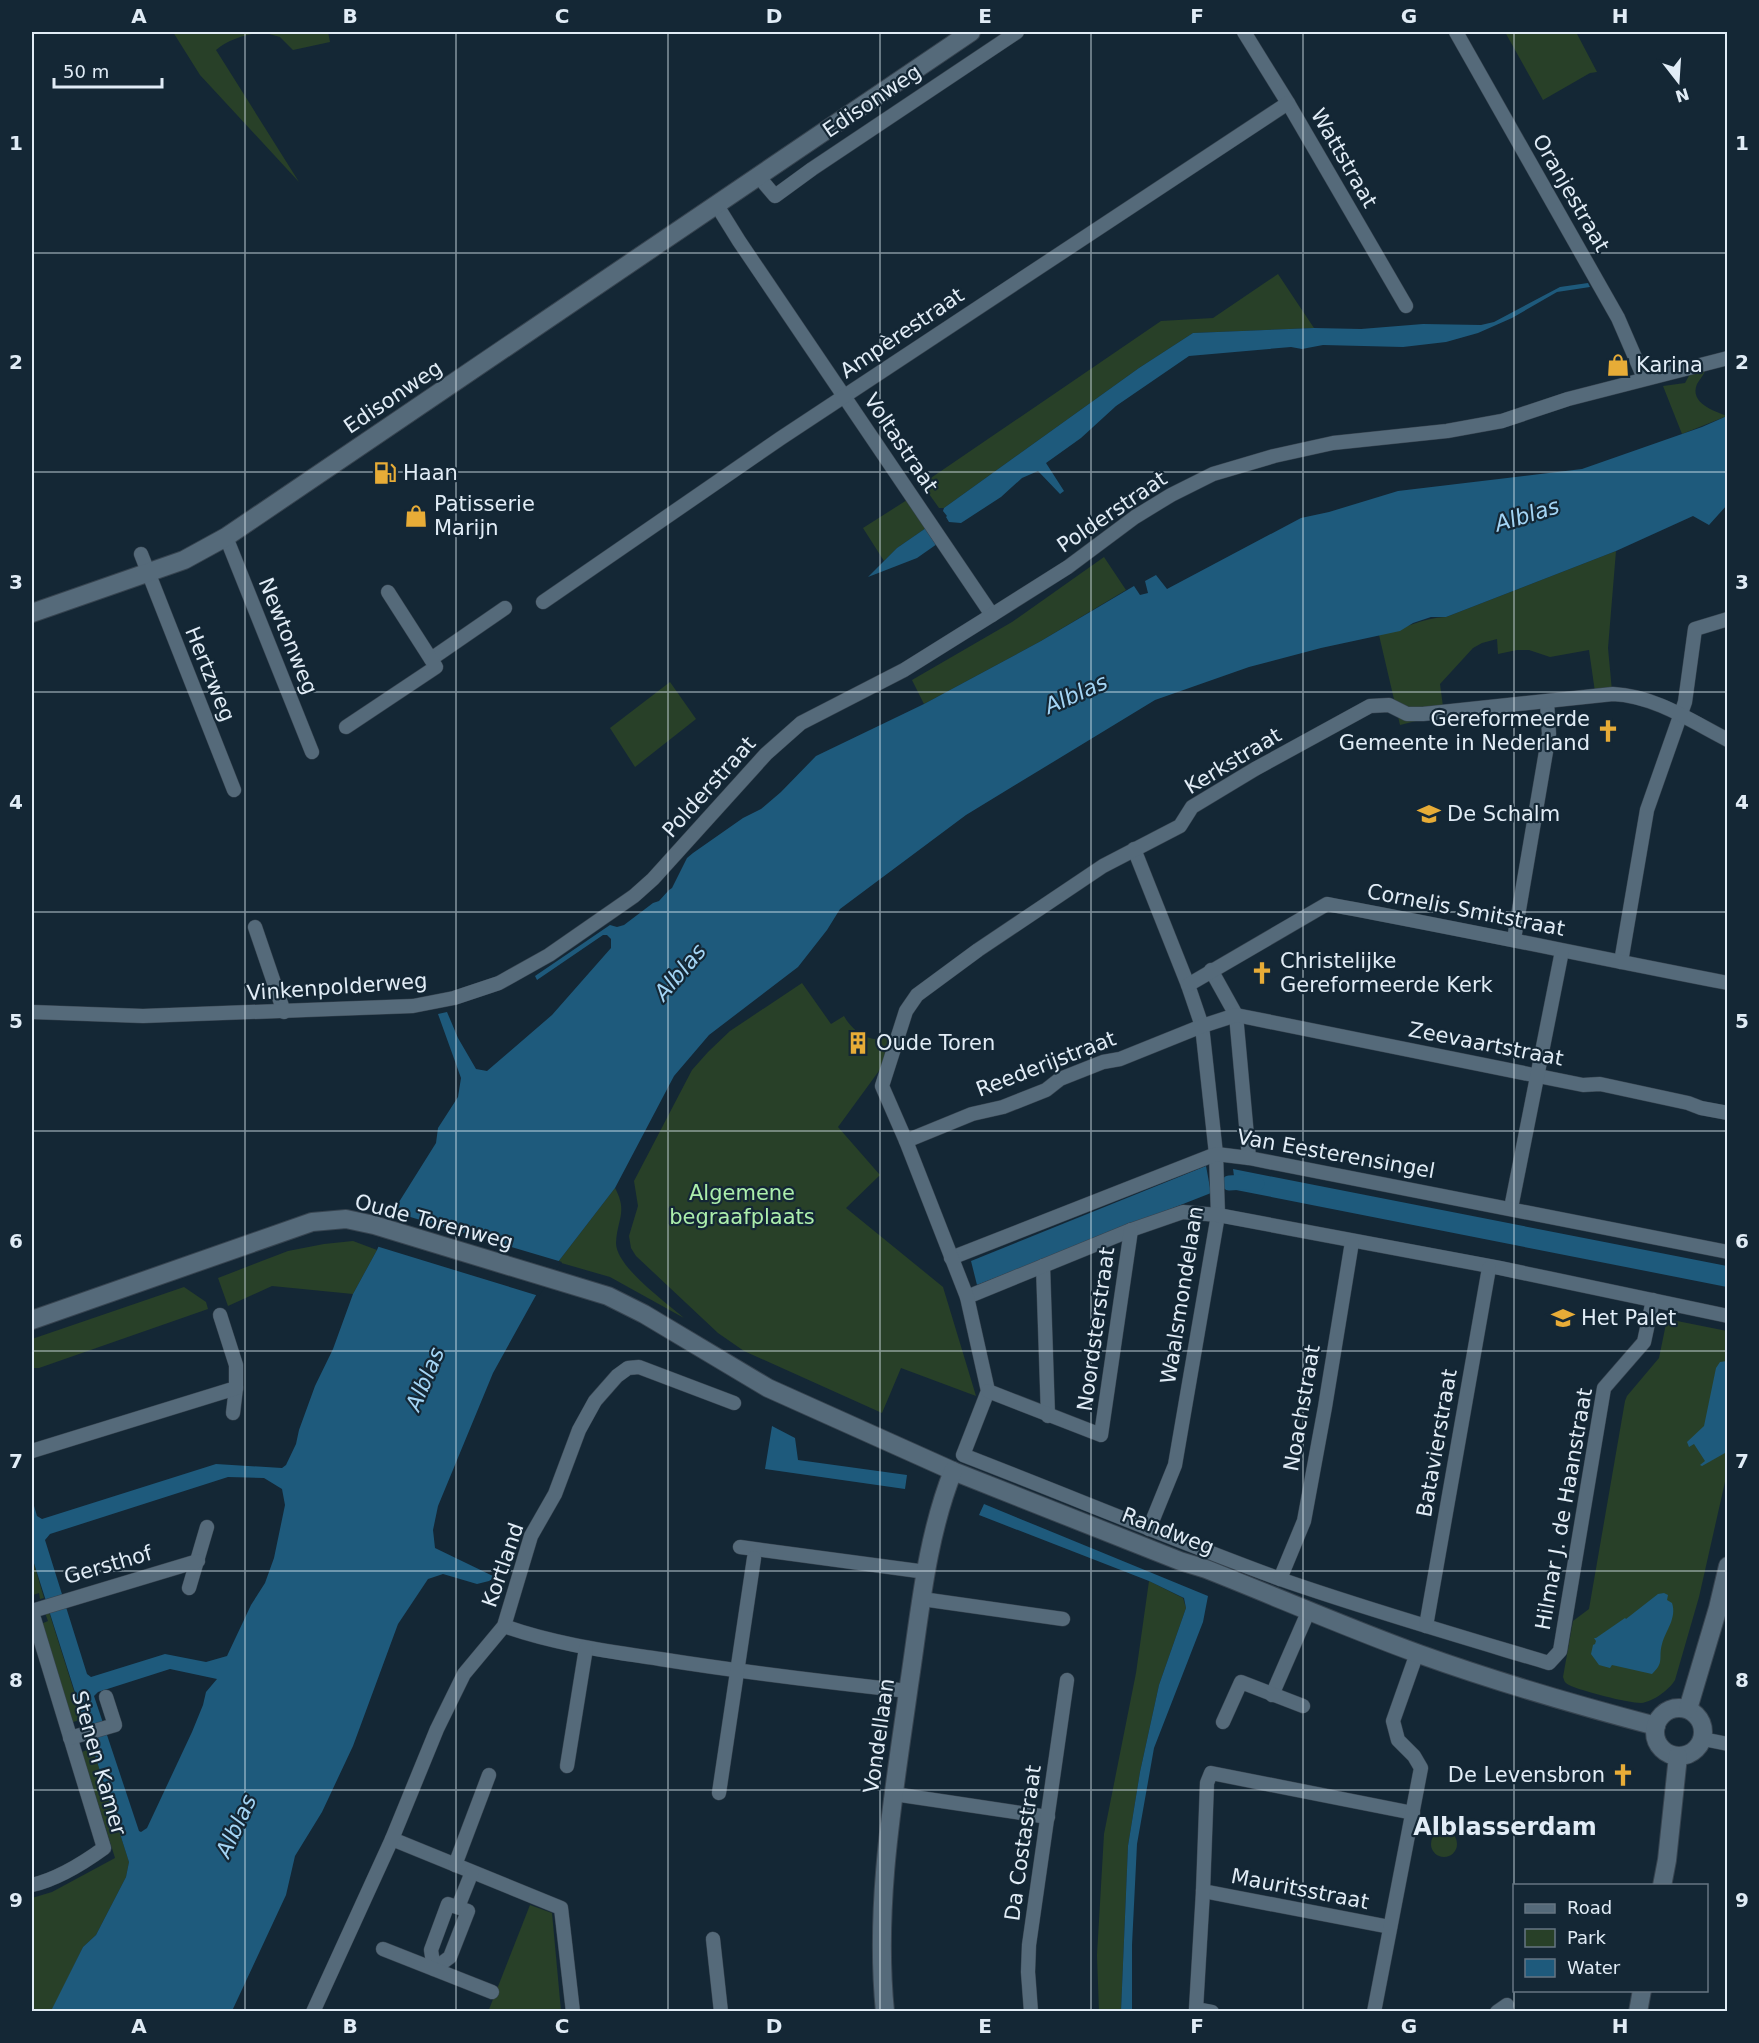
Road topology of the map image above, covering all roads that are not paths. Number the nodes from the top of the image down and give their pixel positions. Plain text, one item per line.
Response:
1 (971, 32) edge
2 (1017, 32) edge
3 (1244, 32) edge
4 (1456, 32) edge
5 (1288, 103) junction
6 (758, 176) junction
7 (716, 204) junction
8 (1406, 306) dead end
9 (1728, 358) edge
10 (1644, 378) junction
11 (845, 396) junction
12 (226, 537) junction
13 (141, 555) dead end
14 (148, 573) junction
15 (388, 592) dead end
16 (543, 602) dead end
17 (505, 608) dead end
18 (32, 613) edge
19 (992, 615) junction
20 (1728, 619) edge
21 (431, 659) junction
22 (1547, 702) junction
23 (1681, 716) junction
24 (346, 726) dead end
25 (1728, 740) edge
26 (312, 752) dead end
27 (234, 789) dead end
28 (1134, 849) junction
29 (673, 858) joint
30 (255, 927) dead end
31 (1514, 939) junction
32 (1562, 951) junction
33 (1621, 962) junction
34 (1211, 970) junction
35 (1728, 983) edge
36 (1188, 985) junction
37 (281, 1003) junction
38 (32, 1012) edge
39 (1236, 1015) junction
40 (1202, 1026) junction
41 (1536, 1075) junction
42 (1728, 1113) edge
43 (906, 1141) junction
44 (1215, 1154) junction
45 (1249, 1158) junction
46 (1511, 1208) junction
47 (1218, 1215) junction
48 (1131, 1230) junction
49 (1352, 1242) junction
50 (1728, 1252) edge
51 (951, 1258) junction
52 (1043, 1266) junction
53 (1489, 1268) junction
54 (968, 1297) junction
55 (1653, 1300) junction
56 (220, 1315) dead end
57 (1728, 1316) edge
58 (32, 1320) edge
59 (682, 1336) joint
60 (236, 1388) junction
61 (988, 1391) junction
62 (734, 1403) dead end
63 (233, 1413) dead end
64 (1048, 1416) junction
65 (32, 1451) edge
66 (953, 1471) junction
67 (207, 1527) dead end
68 (1149, 1529) junction
69 (740, 1547) dead end
70 (754, 1558) dead end
71 (198, 1561) junction
72 (1728, 1566) edge
73 (926, 1572) junction
74 (1281, 1579) junction
75 (189, 1588) dead end
76 (922, 1599) junction
77 (35, 1610) edge
78 (1309, 1610) junction
79 (1063, 1619) dead end
80 (504, 1626) junction
81 (1426, 1626) junction
82 (586, 1648) junction
83 (1417, 1653) junction
84 (1549, 1663) joint
85 (737, 1671) junction
86 (1067, 1680) dead end
87 (908, 1692) junction
88 (1272, 1695) junction
89 (106, 1697) dead end
90 (1303, 1706) dead end
91 (1688, 1709) junction
92 (1223, 1722) dead end
93 (1656, 1726) junction
94 (74, 1737) junction
95 (1702, 1739) junction
96 (1728, 1744) edge
97 (1678, 1756) junction
98 (567, 1766) dead end
99 (489, 1775) dead end
100 (719, 1793) dead end
101 (894, 1794) junction
102 (1413, 1813) junction
103 (1048, 1817) junction
104 (392, 1839) junction
105 (455, 1865) junction
106 (472, 1872) junction
107 (1662, 1884) edge
108 (32, 1885) edge
109 (1203, 1891) junction
110 (458, 1907) junction
111 (1389, 1927) junction
112 (713, 1939) dead end
113 (383, 1949) dead end
114 (434, 1969) junction
115 (492, 1992) dead end
116 (1642, 1992) edge
117 (313, 2012) edge
118 (573, 2012) edge
119 (721, 2012) edge
120 (885, 2012) edge
121 (1030, 2012) edge
122 (1212, 2012) edge
123 (1374, 2012) edge
124 (1638, 2012) edge

1 - 6 street, Edisonweg
2 - 6 street, Edisonweg
3 - 5 street, Wattstraat
4 - 10 street, Oranjestraat
5 - 8 street, Wattstraat
5 - 11 street, Ampèrestraat
6 - 7 street, Edisonweg
7 - 11 street, Voltastraat
7 - 12 street, Edisonweg
9 - 10 street, Polderstraat
10 - 19 street, Polderstraat
11 - 16 street, Ampèrestraat
11 - 19 street, Voltastraat
12 - 14 street, Edisonweg
12 - 26 street, Newtonweg
13 - 14 street, Hertzweg
14 - 18 street, Edisonweg
14 - 27 street, Hertzweg
15 - 21 street
17 - 21 street
19 - 29 street, Polderstraat
20 - 23 street
21 - 24 street
22 - 23 street, Kerkstraat
22 - 28 street, Kerkstraat
22 - 31 street
23 - 25 street, Kerkstraat
23 - 33 street
28 - 36 street, Waalsmondelaan
28 - 43 street, Kerkstraat
29 - 37 street, Vinkenpolderweg
30 - 37 street
31 - 32 street, Cornelis Smitstraat
31 - 34 street, Cornelis Smitstraat
32 - 33 street, Cornelis Smitstraat
32 - 41 street
33 - 35 street, Cornelis Smitstraat
34 - 36 street, Cornelis Smitstraat
34 - 39 street
36 - 40 street, Waalsmondelaan
37 - 38 street, Vinkenpolderweg
39 - 40 street
39 - 41 street, Zeevaartstraat
39 - 45 street
40 - 43 street, Reederijstraat
40 - 44 street, Waalsmondelaan
41 - 42 street, Zeevaartstraat
41 - 46 street
43 - 51 street, Kerkstraat
44 - 45 street, Van Eesterensingel
44 - 47 street, Waalsmondelaan
44 - 51 street, Van Eesterensingel
45 - 46 street, Van Eesterensingel
46 - 50 street, Van Eesterensingel
47 - 48 street
47 - 49 street
47 - 68 street, Waalsmondelaan
48 - 52 street
48 - 64 street, Noordsterstraat
49 - 53 street
49 - 74 street, Noachstraat
51 - 54 street, Kerkstraat
52 - 54 street
52 - 64 street
53 - 55 street
53 - 81 street, Batavierstraat
54 - 61 street, Kerkstraat
55 - 57 street
55 - 84 street, Hilmar J. de Haanstraat
56 - 60 street
58 - 59 street, Oude Torenweg
59 - 66 street, Randweg
60 - 63 street
60 - 65 street
61 - 64 street
61 - 68 street, Randweg
62 - 80 street, Kortland
66 - 73 street, Vondellaan
66 - 78 street, Randweg
67 - 71 street
68 - 74 street, Randweg
69 - 73 street
70 - 85 street
71 - 75 street
71 - 77 street, Gersthof
72 - 91 street
73 - 76 street, Vondellaan
74 - 81 street, Randweg
76 - 79 street
76 - 87 street, Vondellaan
77 - 94 street, Stenen Kamer
78 - 83 street, Randweg
78 - 88 street
80 - 82 street
80 - 104 street, Kortland
81 - 84 street, Randweg
82 - 85 street
82 - 98 street
83 - 93 street, Randweg
83 - 102 street
85 - 87 street
85 - 100 street
86 - 103 street, Da Costastraat
87 - 101 street, Vondellaan
88 - 90 street
88 - 92 street
89 - 94 street
91 - 93 street
91 - 95 street
93 - 97 street
94 - 108 street, Stenen Kamer
95 - 96 street
95 - 97 street
97 - 107 street
99 - 105 street
101 - 103 street
101 - 120 street, Vondellaan
102 - 109 street
102 - 111 street
103 - 121 street, Da Costastraat
104 - 105 street
104 - 117 street, Kortland
105 - 106 street
106 - 110 street
106 - 118 street
109 - 111 street, Mauritsstraat
109 - 122 street
110 - 114 street
110 - 114 street
111 - 123 street
112 - 119 street
113 - 114 street
114 - 115 street
116 - 124 street

